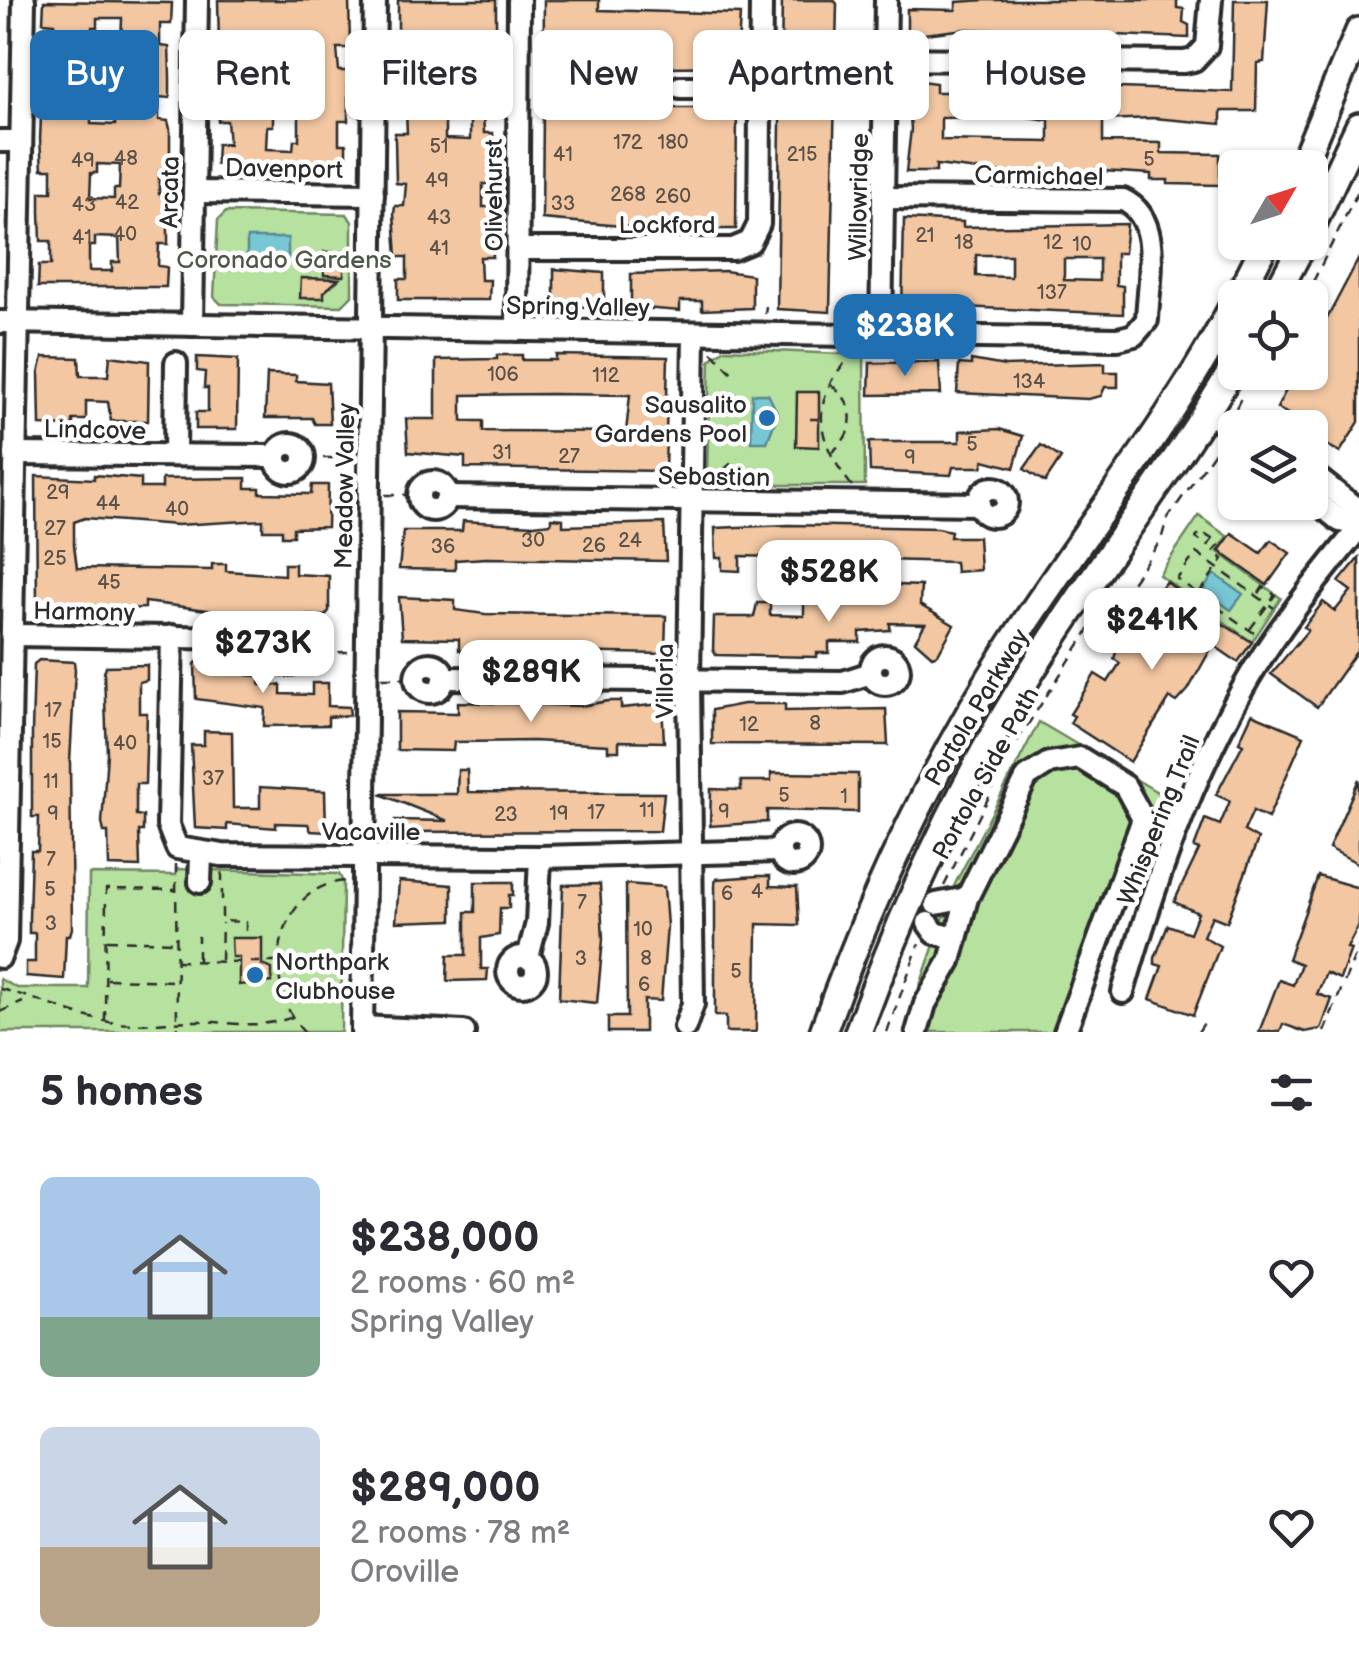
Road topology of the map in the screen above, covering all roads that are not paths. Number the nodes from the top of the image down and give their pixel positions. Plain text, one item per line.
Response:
1 (24, 0) edge
2 (197, 0) edge
3 (375, 0) edge
4 (520, 0) edge
5 (761, 0) edge
6 (886, 0) edge
7 (1211, 0) edge
8 (761, 30) edge
9 (885, 30) edge
10 (1359, 31) edge
11 (929, 59) edge
12 (680, 87) dead end
13 (693, 87) edge
14 (760, 120) edge
15 (884, 120) edge
16 (1359, 126) edge
17 (11, 141) edge
18 (1309, 150) edge
19 (194, 192) junction
20 (1328, 192) edge
21 (373, 194) junction
22 (883, 198) junction
23 (518, 249) junction
24 (1147, 320) joint
25 (9, 323) edge
26 (192, 325) junction
27 (371, 328) junction
28 (518, 330) junction
29 (694, 332) junction
30 (1218, 332) edge
31 (881, 335) junction
32 (1218, 345) edge
33 (176, 363) dead end
34 (1220, 390) edge
35 (1207, 413) junction
36 (1218, 420) edge
37 (15, 454) junction
38 (175, 455) junction
39 (305, 458) road end
40 (1328, 486) edge
41 (418, 495) road end
42 (690, 500) junction
43 (979, 504) dead end
44 (1328, 511) edge
45 (1359, 524) edge
46 (12, 635) junction
47 (172, 636) junction
48 (302, 653) road end
49 (870, 673) dead end
50 (415, 678) road end
51 (689, 680) junction
52 (5, 782) edge
53 (780, 852) dead end
54 (212, 855) junction
55 (364, 856) junction
56 (689, 856) junction
57 (540, 857) junction
58 (200, 882) dead end
59 (967, 898) junction
60 (956, 938) junction
61 (0, 957) edge
62 (528, 958) dead end
63 (1123, 992) dead end
64 (362, 1030) edge
65 (683, 1030) edge
66 (450, 1032) edge
67 (464, 1032) edge
68 (823, 1032) edge
69 (858, 1032) edge
70 (917, 1032) edge
71 (1065, 1032) edge

1 - 17 street
2 - 19 street, Arcata
3 - 21 street, Meadow Valley
4 - 23 street, Olivehurst
5 - 8 street, Lockford
6 - 9 street, Willowridge
7 - 11 street
10 - 18 main road
12 - 13 street
14 - 23 street, Lockford
15 - 22 street, Willowridge
16 - 20 main road
17 - 25 street
19 - 21 street, Davenport
19 - 26 street, Arcata
21 - 27 street, Meadow Valley
22 - 24 street, Carmichael
22 - 31 street, Willowridge
23 - 28 street, Olivehurst
24 - 31 street, Spring Valley
25 - 26 street, Spring Valley
25 - 37 street
26 - 27 street, Spring Valley
27 - 28 street, Spring Valley
27 - 55 street, Meadow Valley
28 - 29 street, Spring Valley
29 - 31 street, Spring Valley
29 - 42 street, Villoria
30 - 68 main road, Portola Parkway
32 - 35 main road
33 - 38 street, Lindcove
34 - 35 main road, Portola Parkway
35 - 36 street
35 - 69 main road, Portola Parkway
37 - 38 street, Lindcove
37 - 46 street
38 - 39 street, Lindcove
40 - 45 street
41 - 42 street, Sebastian
42 - 43 street, Sebastian
42 - 51 street, Villoria
44 - 45 street
45 - 63 street, Whispering Trail
46 - 47 street, Harmony
46 - 52 street
47 - 48 street, Harmony
47 - 54 street, Vacaville
49 - 51 street
50 - 51 street
51 - 56 street, Villoria
52 - 61 street
53 - 56 street, Vacaville
54 - 55 street, Vacaville
54 - 58 street
55 - 57 street, Vacaville
55 - 64 street, Meadow Valley
56 - 57 street, Vacaville
56 - 65 street, Villoria
57 - 62 street
59 - 60 street
59 - 60 street
59 - 71 street
60 - 70 street
64 - 66 street
66 - 67 street

